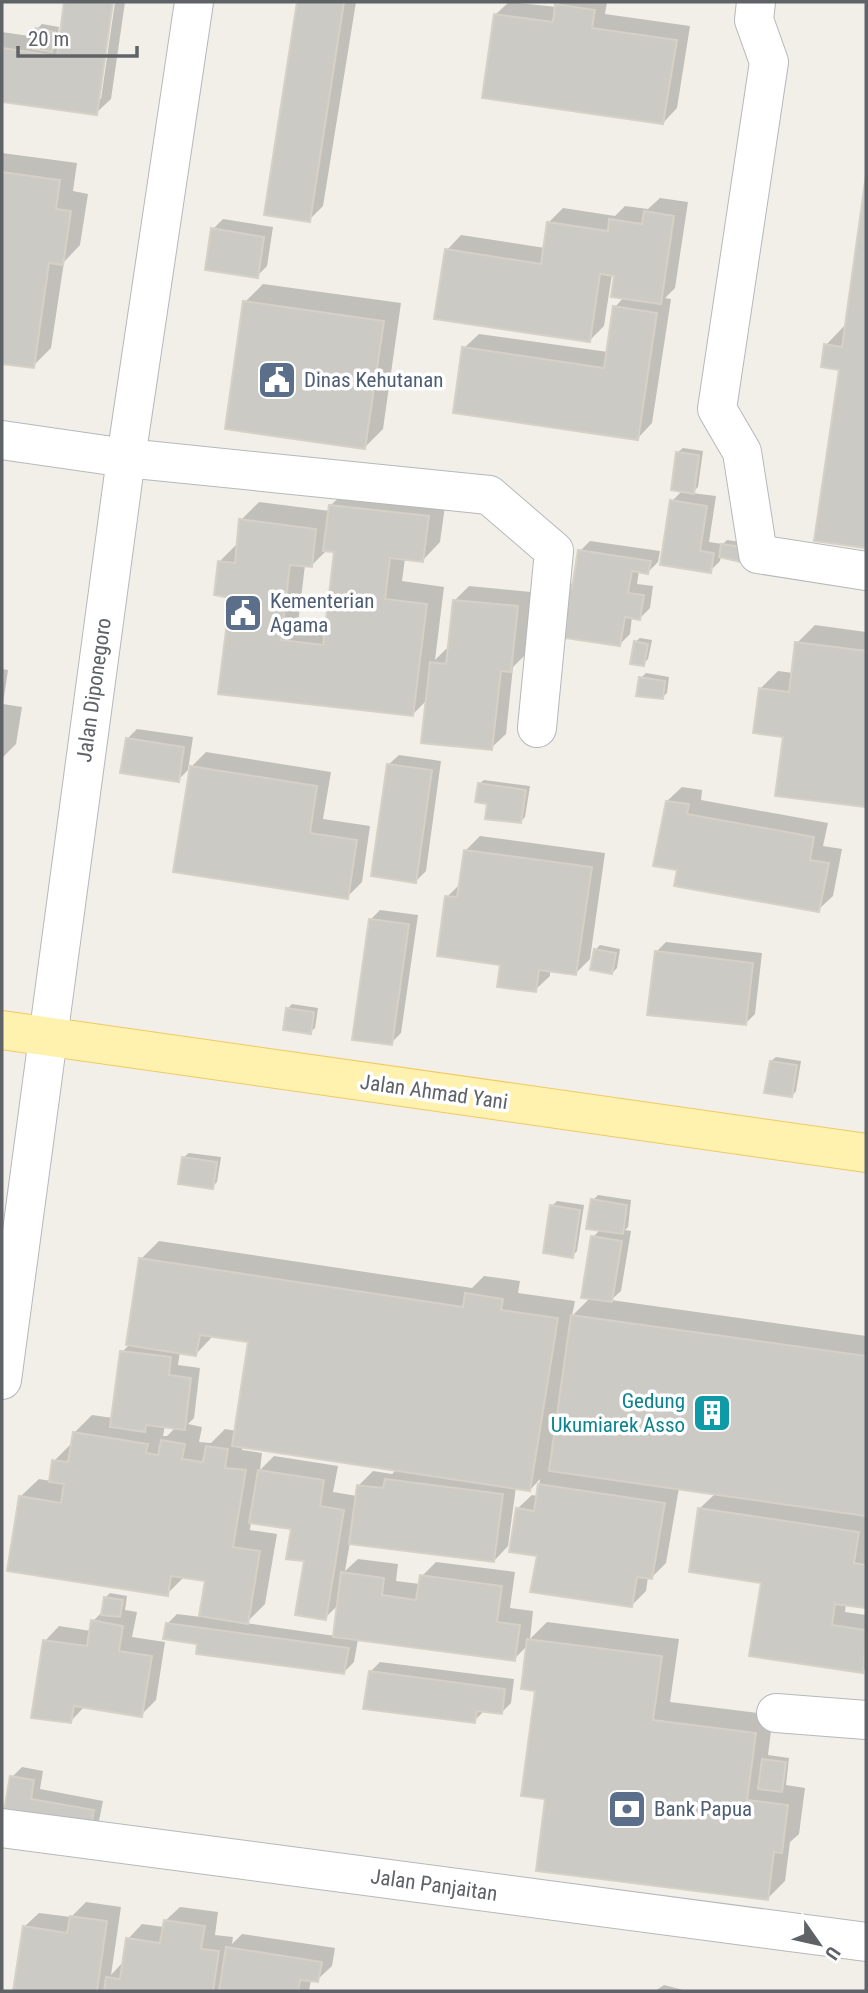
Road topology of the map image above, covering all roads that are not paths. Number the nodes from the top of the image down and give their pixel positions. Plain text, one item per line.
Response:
1 (194, 2) edge
2 (756, 2) edge
3 (2, 440) edge
4 (126, 458) junction
5 (866, 571) edge
6 (537, 728) dead end
7 (2, 1030) edge
8 (46, 1037) junction
9 (866, 1153) edge
10 (2, 1380) edge
11 (776, 1713) dead end
12 (866, 1720) edge
13 (2, 1828) edge
14 (866, 1942) edge

1 - 4 street, Jalan Diponegoro
2 - 5 street
3 - 4 street
4 - 6 street
4 - 8 street, Jalan Diponegoro
7 - 8 main road, Jalan Ahmad Yani
8 - 9 main road, Jalan Ahmad Yani
8 - 10 street, Jalan Diponegoro
11 - 12 street
13 - 14 street, Jalan Panjaitan

